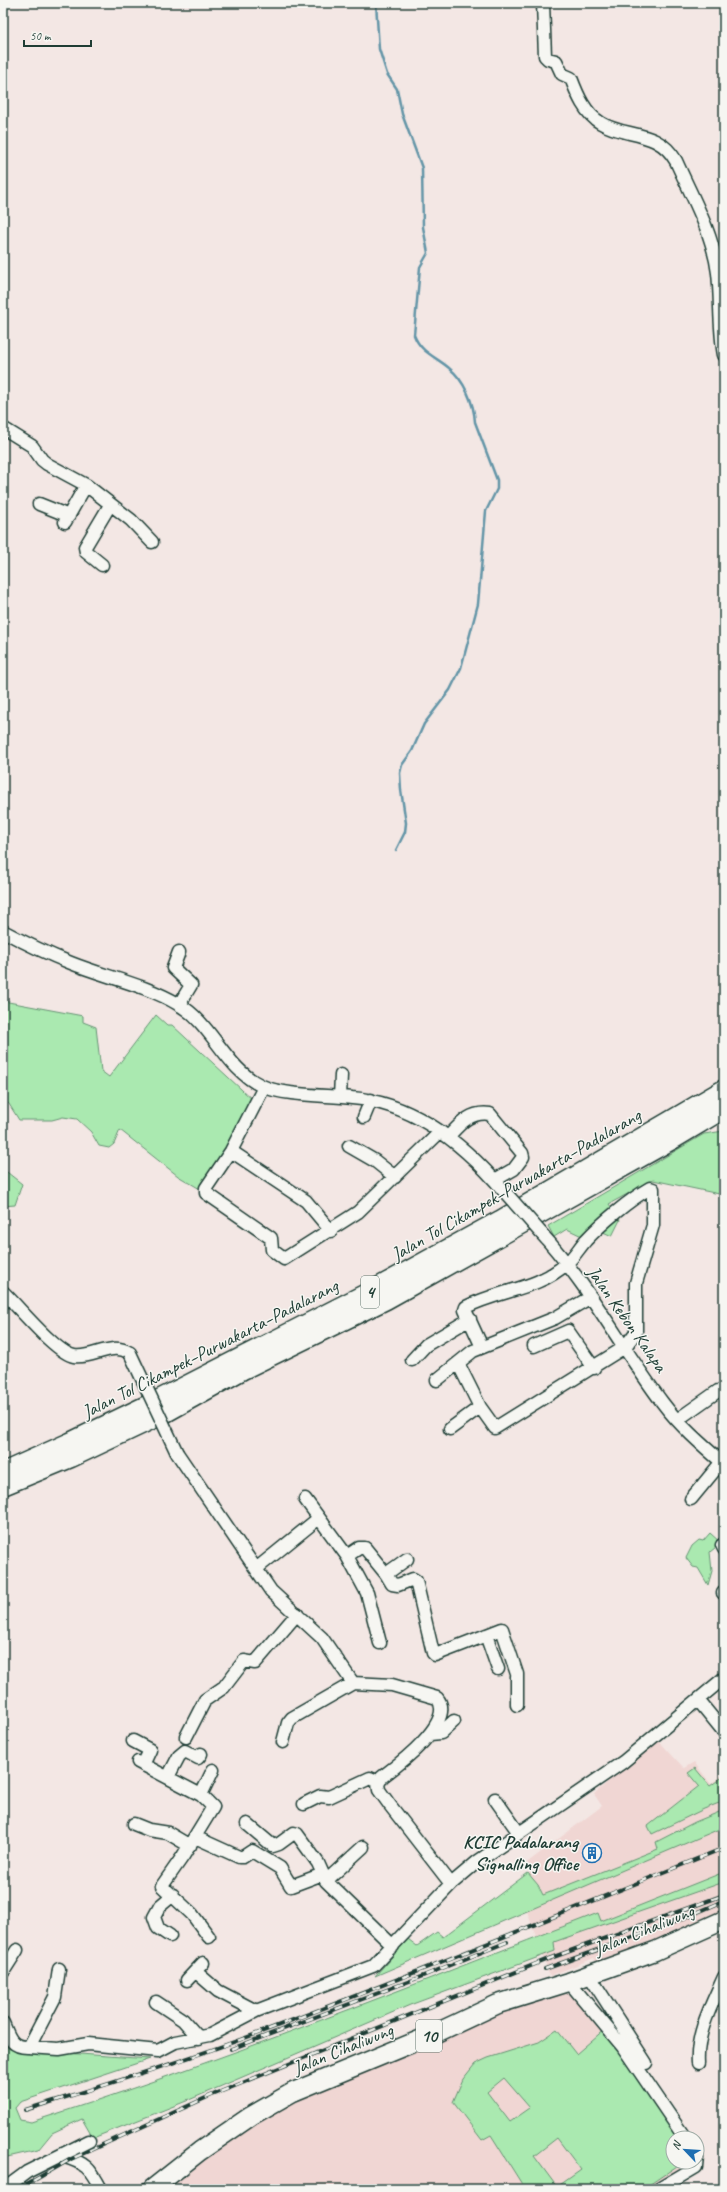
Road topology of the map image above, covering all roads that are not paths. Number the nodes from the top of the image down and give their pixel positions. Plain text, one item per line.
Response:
1 (543, 3) edge
2 (724, 356) edge
3 (3, 428) edge
4 (86, 485) junction
5 (39, 504) dead end
6 (110, 505) junction
7 (152, 542) dead end
8 (102, 565) dead end
9 (3, 932) edge
10 (179, 952) dead end
11 (179, 1005) junction
12 (341, 1075) dead end
13 (264, 1087) junction
14 (724, 1089) edge
15 (340, 1097) junction
16 (371, 1100) junction
17 (724, 1109) edge
18 (364, 1117) dead end
19 (444, 1134) junction
20 (349, 1146) dead end
21 (231, 1151) junction
22 (395, 1177) junction
23 (495, 1180) junction
24 (331, 1231) junction
25 (566, 1264) junction
26 (3, 1292) edge
27 (591, 1297) junction
28 (470, 1319) junction
29 (534, 1346) dead end
30 (482, 1347) junction
31 (625, 1347) junction
32 (412, 1360) dead end
33 (458, 1363) junction
34 (594, 1368) junction
35 (438, 1380) dead end
36 (718, 1391) dead end
37 (480, 1407) junction
38 (677, 1420) junction
39 (450, 1429) dead end
40 (723, 1462) edge
41 (3, 1472) edge
42 (3, 1486) edge
43 (305, 1499) dead end
44 (691, 1499) dead end
45 (319, 1518) junction
46 (347, 1556) junction
47 (407, 1559) dead end
48 (256, 1569) junction
49 (386, 1574) junction
50 (297, 1614) junction
51 (486, 1635) junction
52 (380, 1643) dead end
53 (498, 1669) dead end
54 (724, 1678) edge
55 (353, 1684) junction
56 (698, 1700) junction
57 (516, 1705) dead end
58 (454, 1721) dead end
59 (724, 1732) edge
60 (430, 1734) junction
61 (186, 1737) dead end
62 (133, 1741) dead end
63 (283, 1742) dead end
64 (201, 1754) dead end
65 (213, 1770) dead end
66 (168, 1777) junction
67 (378, 1782) junction
68 (201, 1795) junction
69 (495, 1799) dead end
70 (304, 1804) dead end
71 (134, 1824) dead end
72 (247, 1824) dead end
73 (519, 1833) junction
74 (192, 1842) junction
75 (363, 1847) dead end
76 (325, 1878) junction
77 (451, 1884) junction
78 (173, 1895) junction
79 (724, 1920) edge
80 (170, 1936) dead end
81 (209, 1937) dead end
82 (394, 1946) junction
83 (17, 1950) dead end
84 (59, 1969) dead end
85 (3, 1972) edge
86 (196, 1972) dead end
87 (589, 1974) junction
88 (724, 1977) edge
89 (569, 1982) junction
90 (156, 2002) dead end
91 (256, 2011) junction
92 (3, 2023) edge
93 (199, 2038) junction
94 (29, 2047) junction
95 (646, 2063) dead end
96 (698, 2063) dead end
97 (680, 2130) edge
98 (89, 2142) dead end
99 (62, 2156) junction
100 (691, 2170) edge
101 (4, 2188) edge
102 (101, 2189) edge
103 (152, 2189) edge
104 (659, 2189) edge

1 - 2 street
3 - 4 street
4 - 5 street
4 - 6 street
6 - 7 street
6 - 8 street
9 - 11 street
10 - 11 street
11 - 13 street
12 - 15 street
13 - 15 street, Jalan Kebon Kalapa
13 - 21 street
14 - 41 highway, Jalan Tol Cikampek–Purwakarta–Padalarang / 4
15 - 16 street, Jalan Kebon Kalapa
16 - 18 street
16 - 19 street, Jalan Kebon Kalapa
17 - 42 highway, Jalan Tol Cikampek–Purwakarta–Padalarang / 4
19 - 22 street
19 - 23 street, Jalan Kebon Kalapa
19 - 23 street
20 - 22 street
21 - 24 street
21 - 24 street
22 - 24 street
23 - 25 street, Jalan Kebon Kalapa, bridge
25 - 27 street, Jalan Kebon Kalapa
25 - 28 street
25 - 31 street
26 - 48 street, bridge
27 - 30 street
27 - 31 street, Jalan Kebon Kalapa
28 - 30 street
28 - 32 street
29 - 34 street
30 - 33 street
31 - 34 street
31 - 38 street, Jalan Kebon Kalapa
33 - 35 street
33 - 37 street
34 - 37 street
36 - 38 street
37 - 39 street
38 - 40 street, Jalan Kebon Kalapa
40 - 44 street
43 - 45 street
45 - 46 street
45 - 48 street
46 - 49 street
46 - 52 street
47 - 49 street
48 - 50 street
49 - 51 street
50 - 55 street
50 - 61 street
51 - 53 street
51 - 57 street
54 - 56 street
55 - 60 street
55 - 63 street
56 - 59 street
56 - 73 street
58 - 60 street
60 - 67 street
62 - 66 street
64 - 66 street
65 - 68 street
66 - 68 street
67 - 70 street
67 - 77 street
68 - 74 street
69 - 73 street
71 - 74 street
72 - 76 street
73 - 77 street
74 - 76 street
74 - 78 street
75 - 76 street
76 - 82 street
77 - 82 street
78 - 80 street
78 - 81 street
79 - 87 highway, Jalan Cihaliwung / 10
82 - 91 street
83 - 85 street
84 - 94 street
86 - 91 street
87 - 89 highway, Jalan Cihaliwung / 10
87 - 95 street
88 - 96 street
89 - 97 street
89 - 103 highway, Jalan Cihaliwung / 10
90 - 93 street
91 - 93 street
92 - 94 street
93 - 94 street
98 - 99 street
99 - 101 street
99 - 102 street
100 - 104 street

